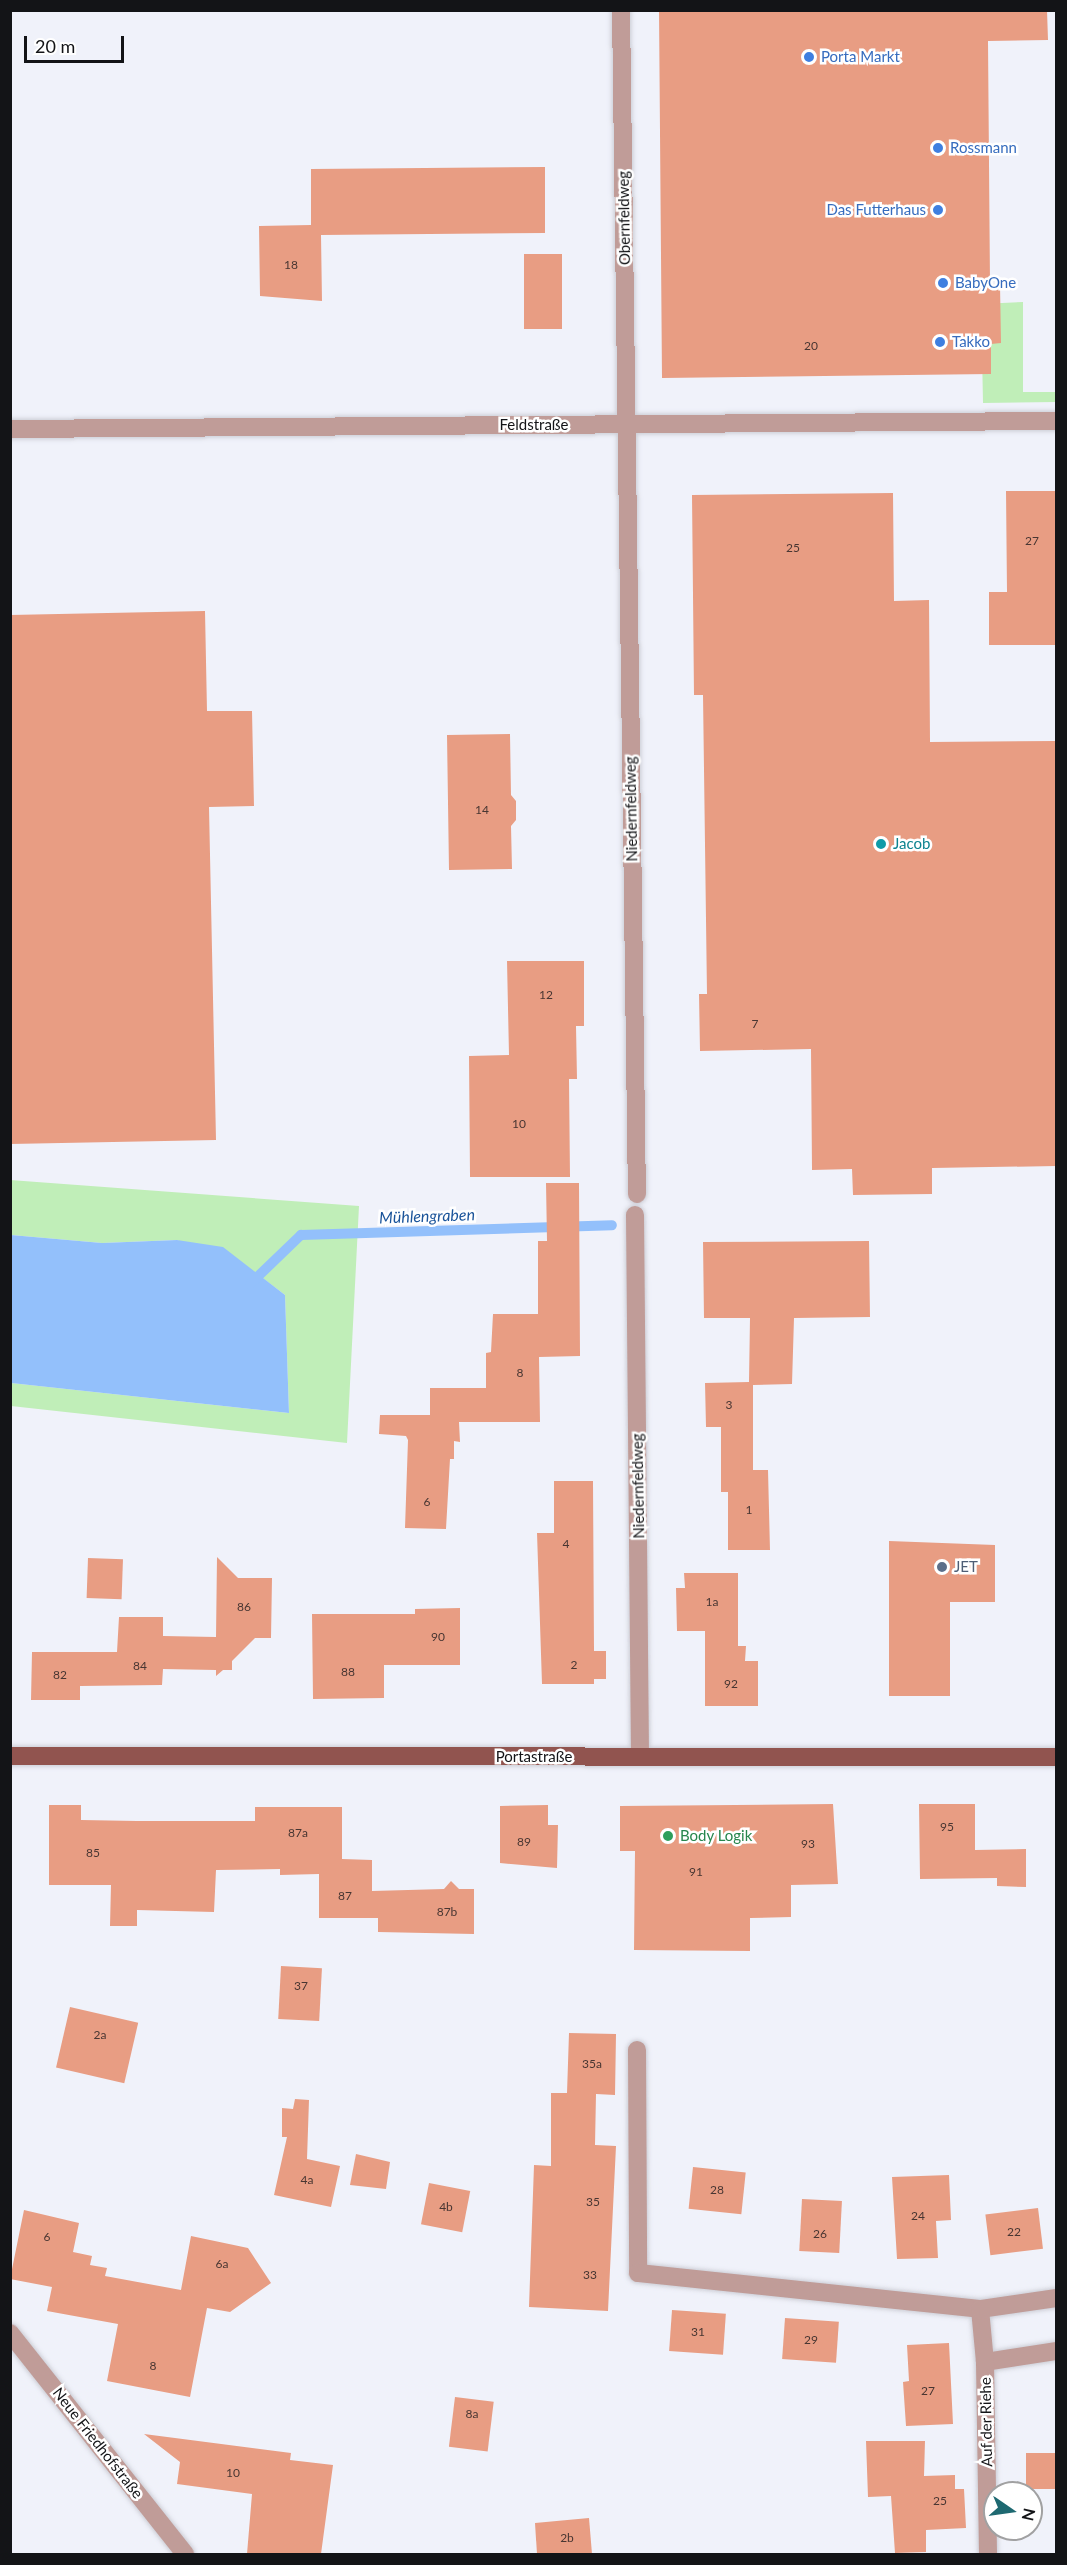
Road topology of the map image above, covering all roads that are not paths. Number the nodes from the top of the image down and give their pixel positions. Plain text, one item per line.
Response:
1 (621, 10) edge
2 (1056, 421) edge
3 (626, 425) junction
4 (10, 429) edge
5 (637, 1194) dead end
6 (635, 1215) dead end
7 (10, 1756) edge
8 (1056, 1756) edge
9 (640, 1757) junction
10 (637, 2050) dead end
11 (1056, 2298) edge
12 (980, 2309) junction
13 (10, 2333) edge
14 (1056, 2351) edge
15 (985, 2362) junction
16 (185, 2554) edge
17 (988, 2554) edge

1 - 3 street, Obernfeldweg
2 - 3 street, Feldstraße
3 - 4 street, Feldstraße
3 - 5 street, Niedernfeldweg
6 - 9 street, Niedernfeldweg
7 - 9 main road, Portastraße
8 - 9 main road, Portastraße
10 - 12 street
11 - 12 street
12 - 15 street, Auf der Riehe
13 - 16 street, Neue Friedhofstraße
14 - 15 street, Auf der Riehe
15 - 17 street, Auf der Riehe

